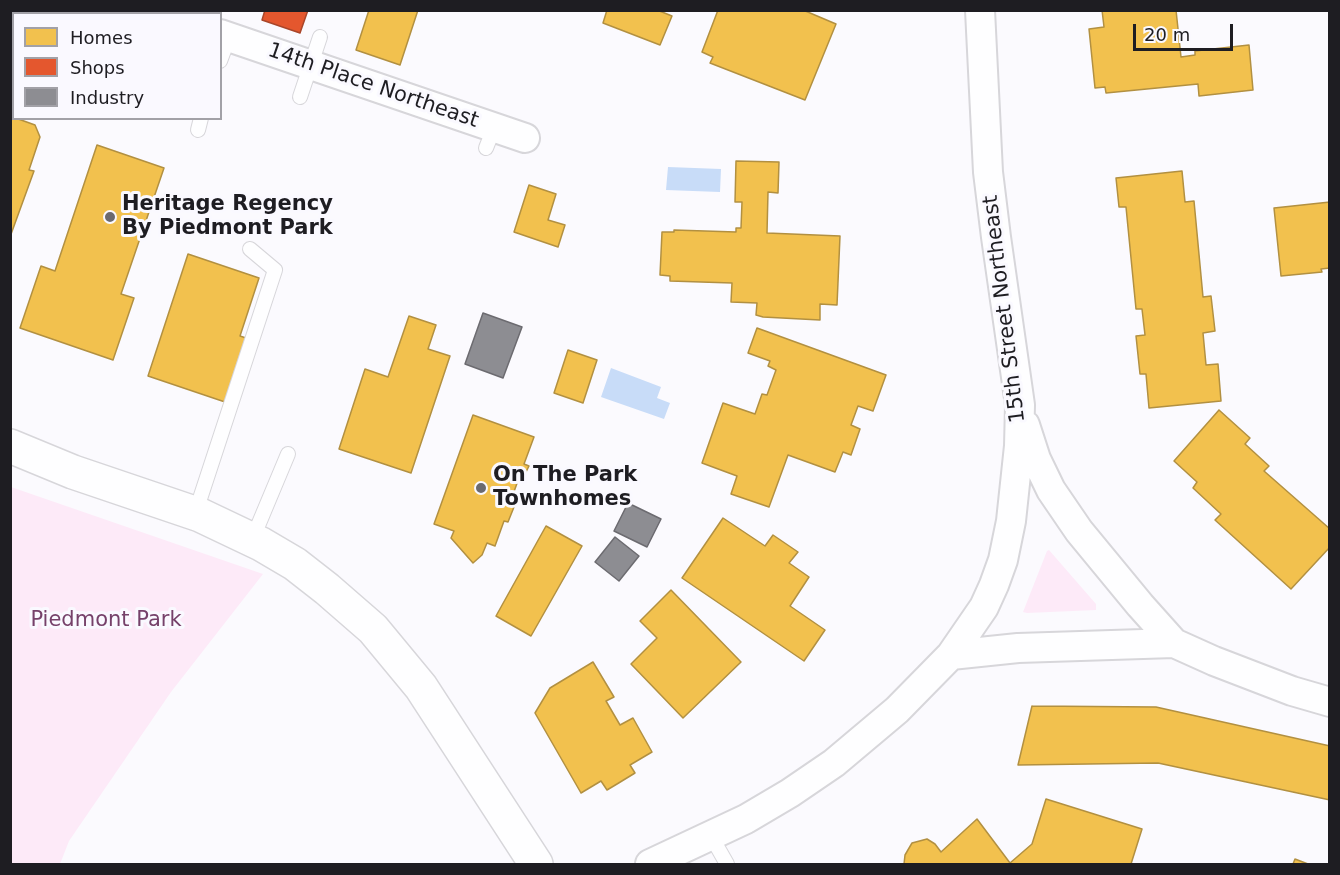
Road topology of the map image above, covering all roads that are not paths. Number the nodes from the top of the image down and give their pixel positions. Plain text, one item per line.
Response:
1 (980, 10) edge
2 (320, 37) dead end
3 (223, 44) edge
4 (310, 64) junction
5 (300, 97) dead end
6 (525, 138) dead end
7 (250, 249) dead end
8 (1020, 405) junction
9 (10, 446) edge
10 (288, 454) dead end
11 (195, 514) junction
12 (252, 540) junction
13 (1174, 643) junction
14 (951, 656) junction
15 (1329, 702) edge
16 (711, 836) junction
17 (536, 864) edge
18 (650, 864) edge
19 (728, 864) edge

1 - 8 street, 15th Street Northeast
2 - 4 lane
3 - 4 street, 14th Place Northeast
4 - 5 lane
4 - 6 street, 14th Place Northeast
7 - 11 lane
8 - 13 street
8 - 14 street, 15th Street Northeast
9 - 11 main road
10 - 12 lane
11 - 12 main road
12 - 17 main road
13 - 14 street
13 - 15 street
14 - 16 street, 15th Street Northeast
16 - 18 street, 15th Street Northeast
16 - 19 lane

